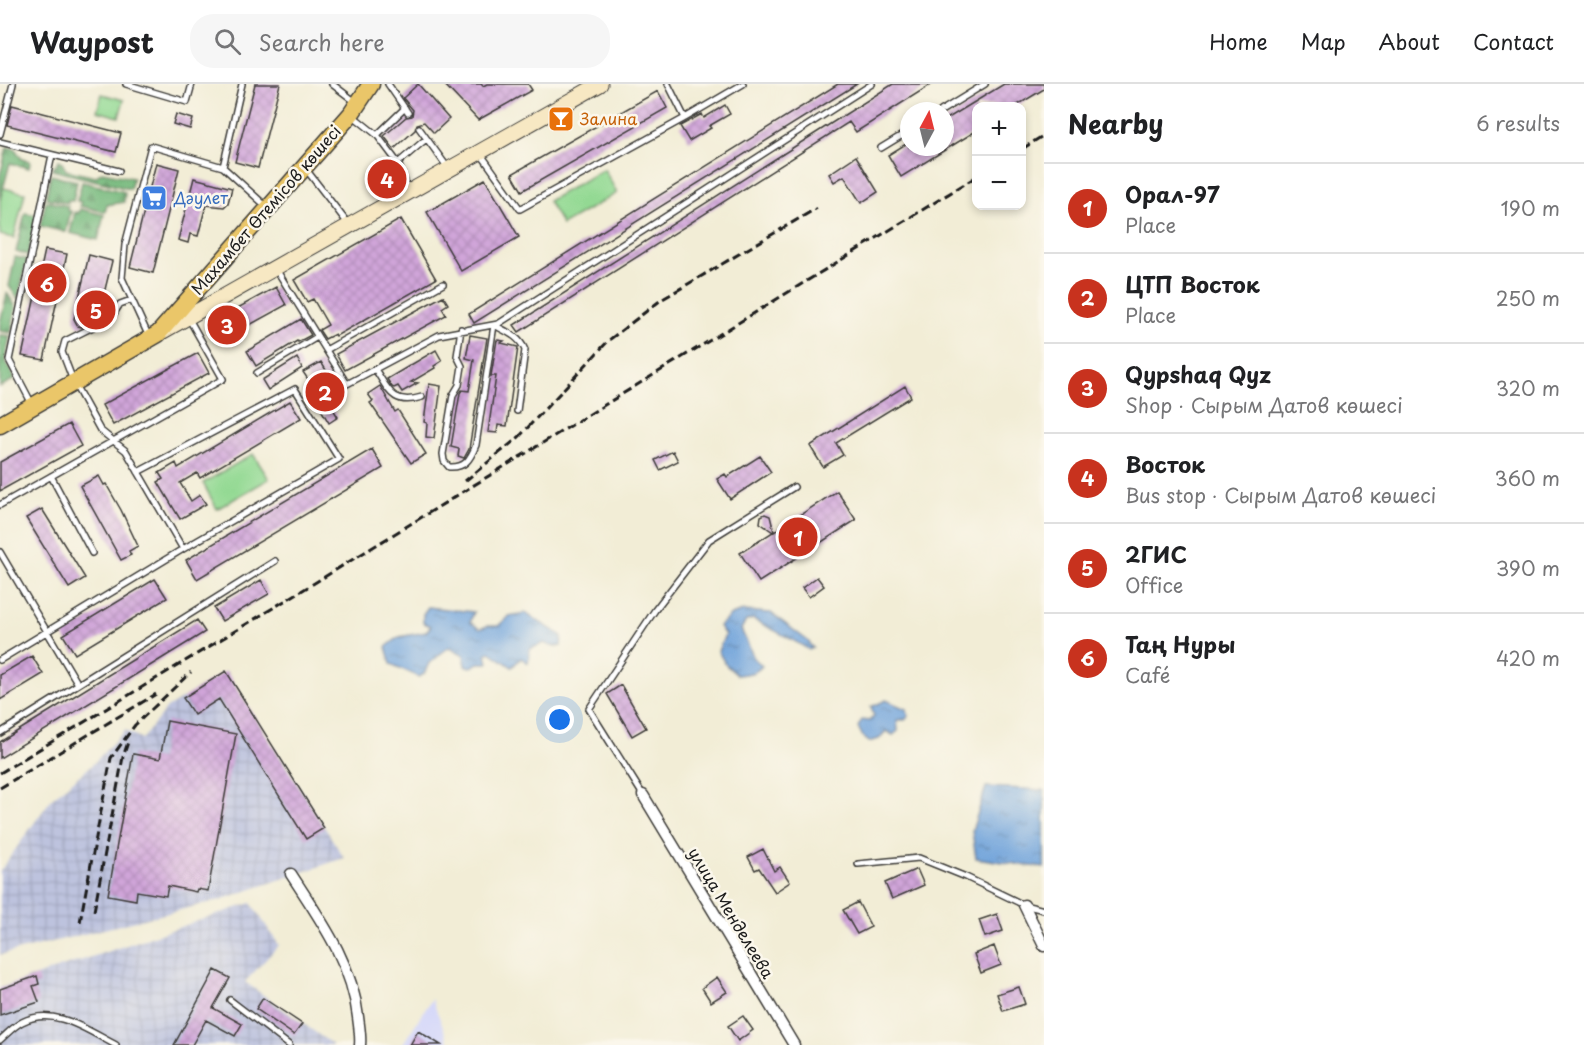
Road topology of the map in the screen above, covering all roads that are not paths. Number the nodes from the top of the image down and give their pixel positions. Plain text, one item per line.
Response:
1 (13, 84) edge
2 (126, 84) edge
3 (192, 84) edge
4 (242, 84) edge
5 (332, 84) edge
6 (371, 84) edge
7 (388, 84) edge
8 (600, 84) edge
9 (668, 84) edge
10 (743, 84) edge
11 (872, 84) edge
12 (985, 84) edge
13 (954, 103) edge
14 (354, 109) junction
15 (684, 118) junction
16 (419, 128) dead end
17 (0, 134) edge
18 (377, 135) junction
19 (900, 136) edge
20 (426, 139) junction
21 (0, 142) edge
22 (881, 148) dead end
23 (480, 153) junction
24 (52, 155) junction
25 (398, 163) junction
26 (223, 167) junction
27 (304, 167) junction
28 (449, 170) junction
29 (119, 171) dead end
30 (408, 192) junction
31 (268, 208) junction
32 (349, 225) junction
33 (275, 267) junction
34 (443, 284) dead end
35 (131, 300) junction
36 (188, 317) junction
37 (494, 325) junction
38 (461, 329) junction
39 (154, 336) junction
40 (318, 337) junction
41 (326, 350) junction
42 (375, 369) junction
43 (257, 373) dead end
44 (74, 383) junction
45 (422, 397) dead end
46 (33, 406) junction
47 (517, 411) dead end
48 (0, 417) edge
49 (0, 425) edge
50 (113, 440) junction
51 (138, 472) junction
52 (51, 476) junction
53 (794, 487) dead end
54 (0, 505) edge
55 (183, 549) junction
56 (0, 552) edge
57 (92, 553) dead end
58 (275, 561) dead end
59 (46, 632) junction
60 (0, 660) edge
61 (78, 684) junction
62 (0, 733) edge
63 (643, 795) joint
64 (858, 864) dead end
65 (291, 874) dead end
66 (1024, 905) junction
67 (1044, 910) edge
68 (1044, 946) edge
69 (231, 1000) dead end
70 (99, 1036) junction
71 (0, 1040) edge
72 (95, 1045) edge
73 (116, 1045) edge
74 (289, 1045) edge
75 (360, 1045) edge
76 (794, 1045) edge

1 - 17 lane
2 - 3 lane
4 - 26 lane
5 - 14 lane
6 - 14 main road, Махамбет Өтемісов көшесі
7 - 18 lane
8 - 23 main road
9 - 15 lane
10 - 15 lane
11 - 37 lane
12 - 13 lane
14 - 18 lane
14 - 27 main road, Махамбет Өтемісов көшесі
15 - 23 lane
16 - 20 lane
18 - 25 lane
19 - 22 lane
20 - 25 lane
20 - 28 lane
21 - 24 lane
23 - 28 main road
24 - 29 lane
24 - 46 lane
25 - 30 lane
26 - 31 lane
26 - 35 lane
27 - 31 main road, Махамбет Өтемісов көшесі
27 - 32 lane
28 - 30 main road
30 - 32 main road
31 - 39 main road, Махамбет Өтемісов көшесі
32 - 33 main road
33 - 36 main road
33 - 40 lane
34 - 41 lane
35 - 39 lane
35 - 44 lane
36 - 39 main road
36 - 50 lane
37 - 38 lane
37 - 38 lane
37 - 47 lane
38 - 42 lane
39 - 44 main road, Махамбет Өтемісов көшесі
40 - 41 lane
40 - 43 lane
41 - 42 lane
42 - 45 lane
44 - 46 main road, Махамбет Өтемісов көшесі
44 - 50 lane
46 - 48 main road
46 - 49 main road, Махамбет Өтемісов көшесі
50 - 51 lane
50 - 52 lane
51 - 55 lane
51 - 55 lane
52 - 54 lane
52 - 57 lane
53 - 63 lane
55 - 59 lane
56 - 59 lane
58 - 61 lane
59 - 60 lane
59 - 61 lane
61 - 62 lane
63 - 76 street, улица Менделеева
64 - 66 lane
65 - 75 street
66 - 67 lane
66 - 68 street
69 - 74 lane
70 - 71 lane
70 - 72 lane
70 - 73 lane

